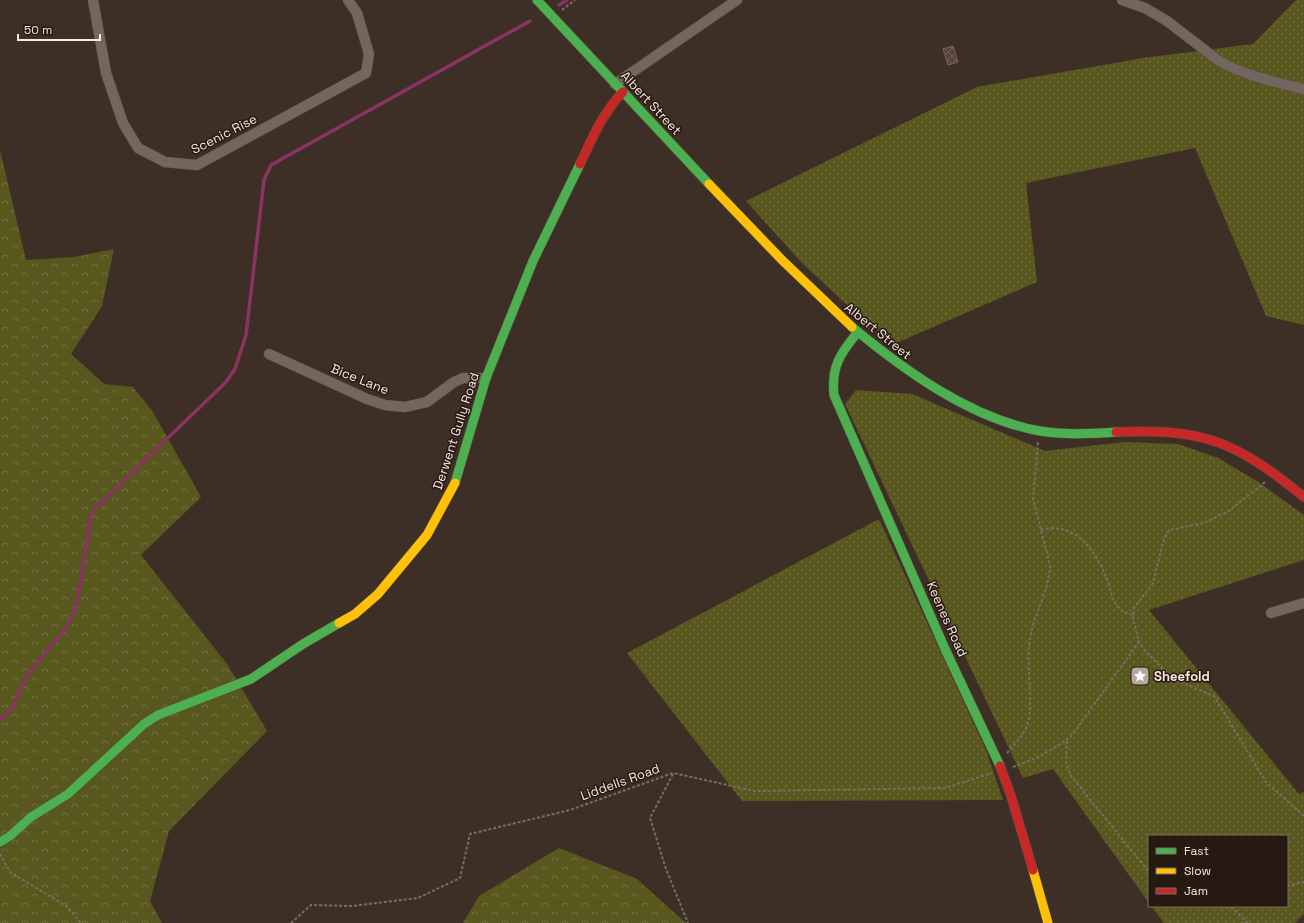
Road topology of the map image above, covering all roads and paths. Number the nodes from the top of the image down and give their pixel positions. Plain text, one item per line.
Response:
1 (93, 0) edge
2 (348, 0) edge
3 (537, 0) edge
4 (575, 0) edge
5 (737, 0) edge
6 (1122, 0) edge
7 (552, 17) junction
8 (619, 88) junction
9 (1304, 89) edge
10 (857, 333) junction
11 (269, 354) dead end
12 (486, 378) junction
13 (1039, 431) junction
14 (1275, 474) junction
15 (1304, 497) edge
16 (1041, 530) junction
17 (1304, 603) edge
18 (1271, 613) dead end
19 (1133, 615) junction
20 (1139, 642) junction
21 (1067, 741) junction
22 (1000, 766) junction
23 (673, 773) junction
24 (1304, 816) edge
25 (0, 842) edge
26 (0, 853) edge
27 (1148, 871) edge
28 (1304, 882) edge
29 (1288, 886) edge
30 (1233, 907) edge
31 (81, 923) edge
32 (291, 923) edge
33 (688, 923) edge
34 (1048, 923) edge
35 (1248, 923) edge

1 - 2 street, Scenic Rise
3 - 7 street, Albert Street
4 - 7 path
5 - 8 street
6 - 9 street
7 - 8 street, Albert Street
8 - 10 street, Albert Street
8 - 12 street, Derwent Gully Road
10 - 13 street, Albert Street
10 - 22 street, Keenes Road
11 - 12 street, Bice Lane
12 - 25 street, Derwent Gully Road
13 - 14 street, Albert Street
13 - 16 path
14 - 15 street, Albert Street
14 - 19 path
16 - 19 path
16 - 22 path
17 - 18 street
19 - 20 path
20 - 21 path
20 - 24 path
21 - 22 path, Liddells Road
21 - 27 path
22 - 23 path, Liddells Road
22 - 34 street, Keenes Road
23 - 32 path, Liddells Road
23 - 33 path
26 - 31 path
28 - 29 path
30 - 35 path

